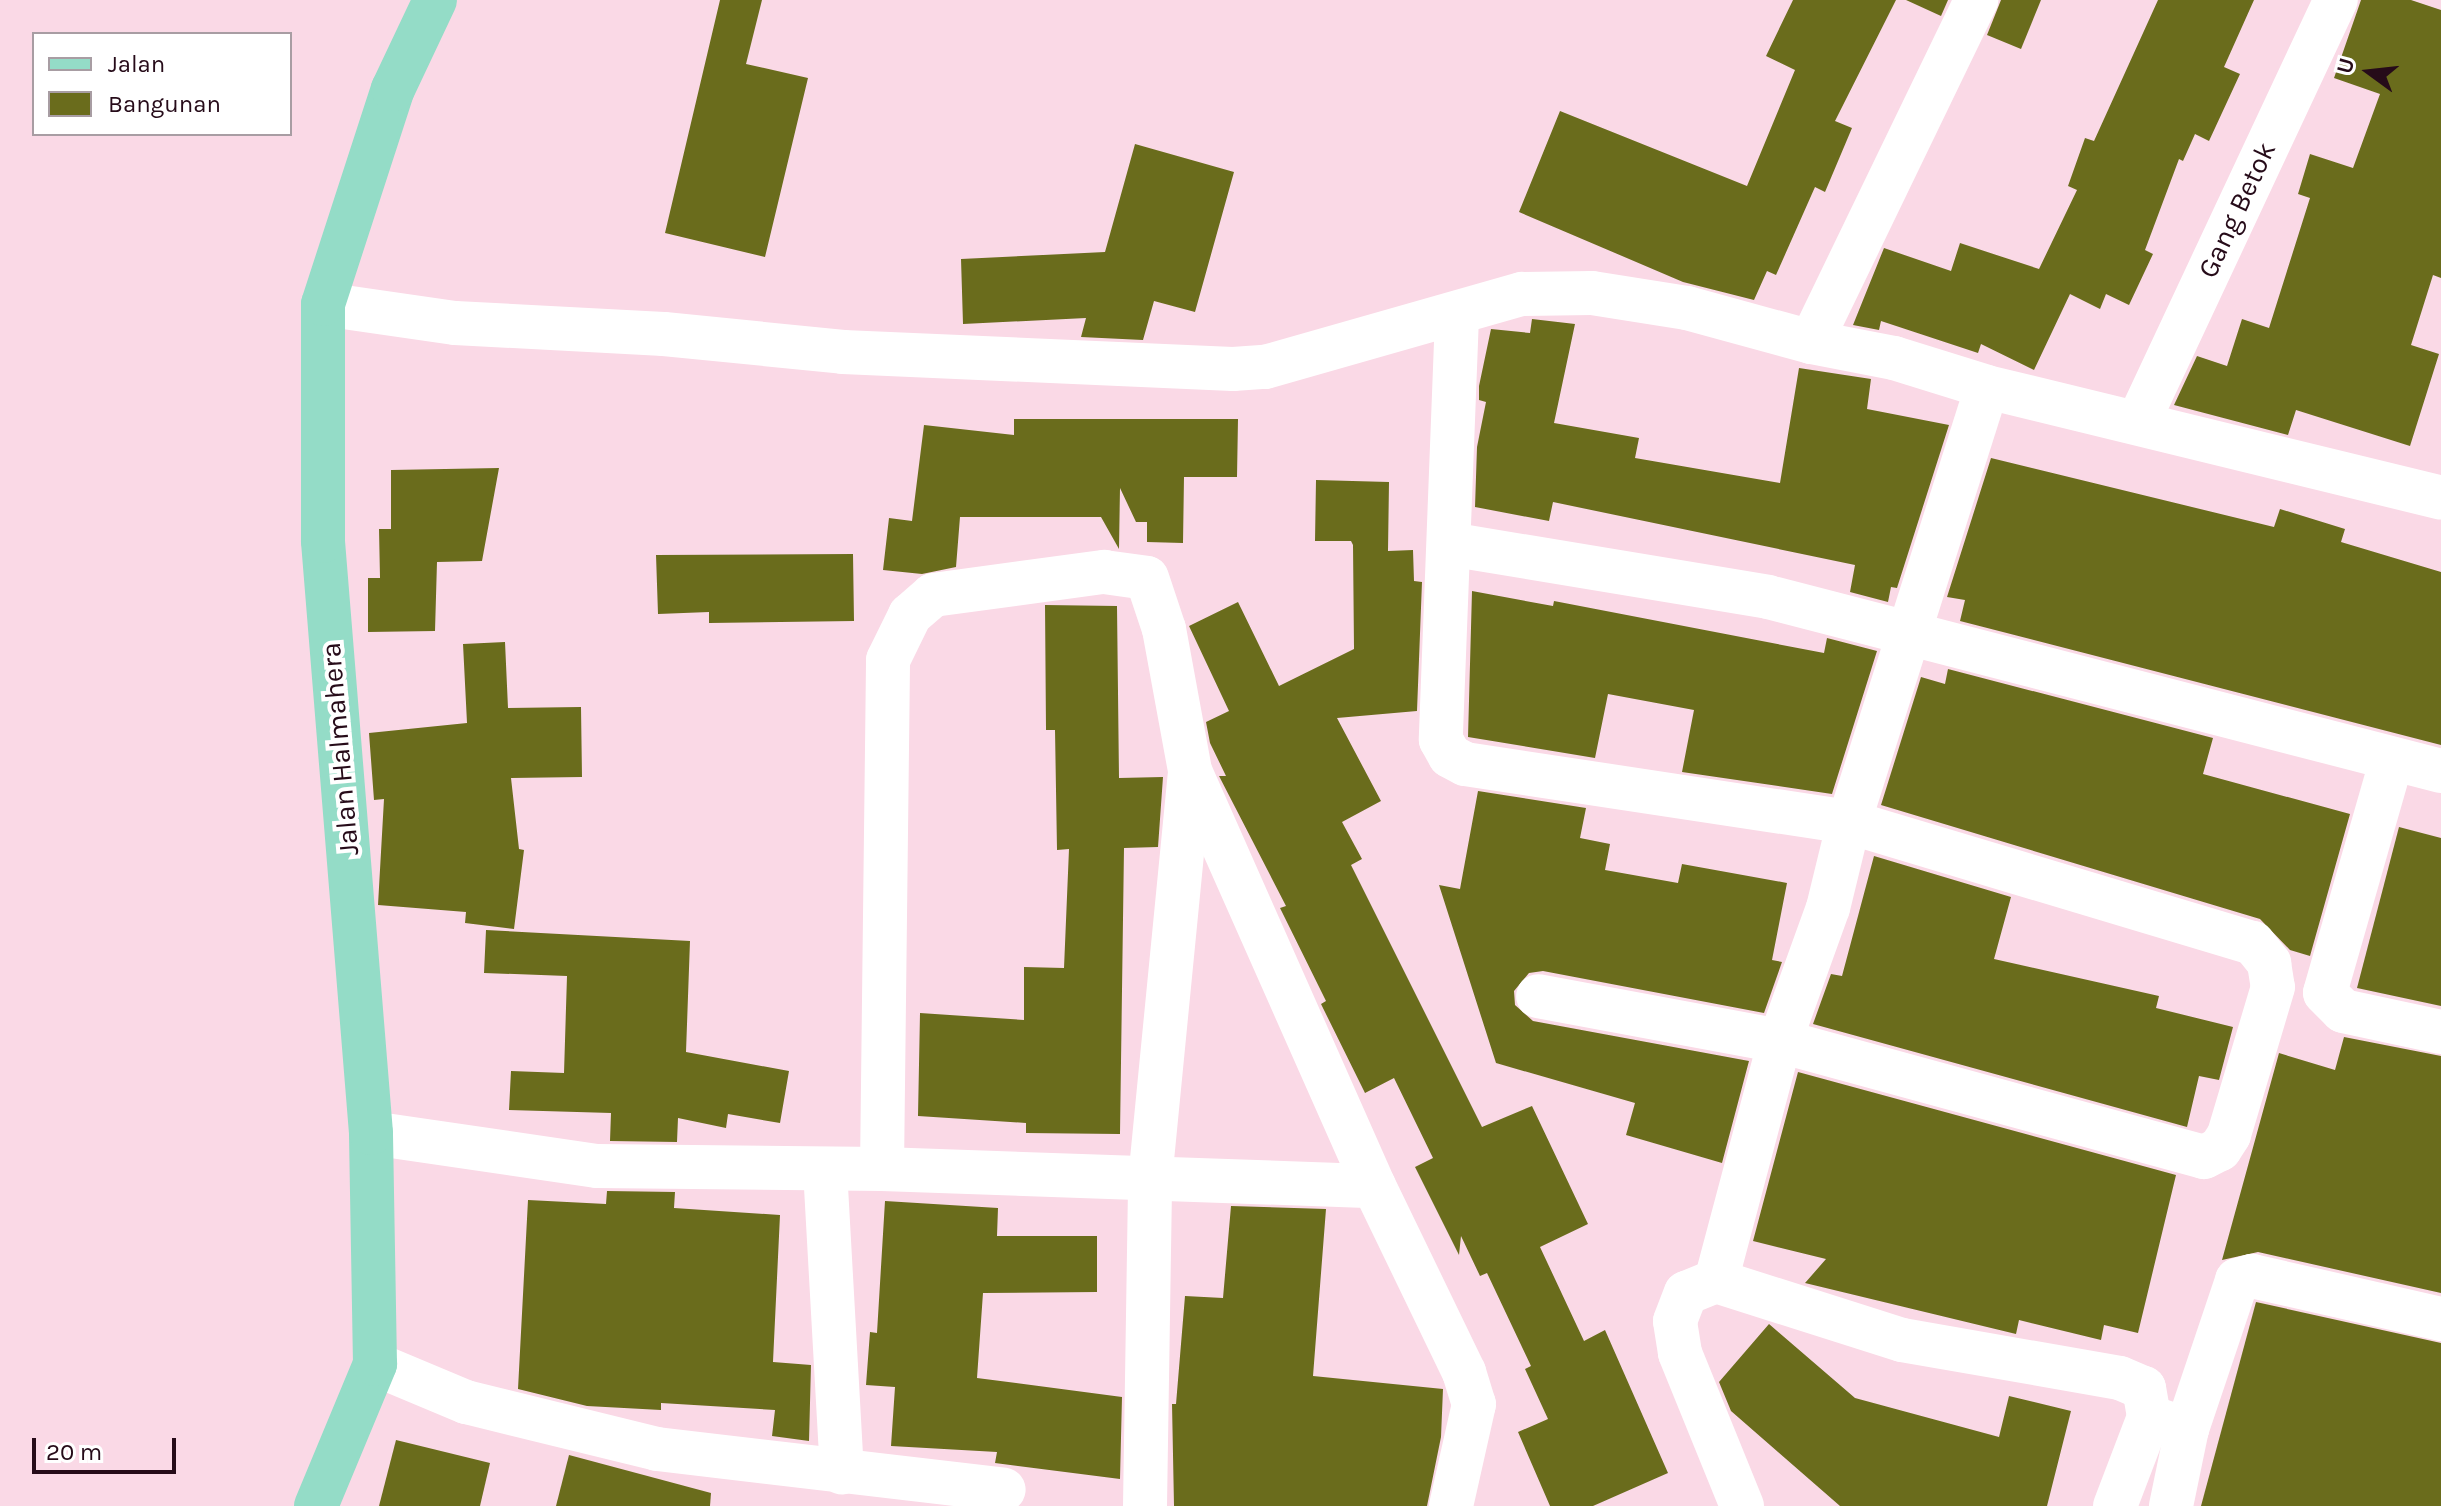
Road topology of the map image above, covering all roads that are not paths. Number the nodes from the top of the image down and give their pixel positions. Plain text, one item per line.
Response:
1 (435, 0) edge
2 (1976, 0) edge
3 (2336, 0) edge
4 (323, 304) junction
5 (1457, 316) junction
6 (1811, 342) junction
7 (1987, 387) junction
8 (2139, 420) junction
9 (2439, 493) edge
10 (1449, 544) junction
11 (1910, 638) junction
12 (2392, 759) junction
13 (1190, 771) junction
14 (2441, 771) edge
15 (1849, 822) junction
16 (1538, 996) dead end
17 (2441, 1032) edge
18 (1780, 1041) junction
19 (371, 1133) junction
20 (825, 1169) junction
21 (882, 1169) junction
22 (1150, 1180) junction
23 (1374, 1186) junction
24 (1716, 1281) junction
25 (2441, 1319) edge
26 (375, 1364) junction
27 (2168, 1423) junction
28 (842, 1473) junction
29 (1004, 1490) dead end
30 (316, 1506) edge
31 (1145, 1506) edge
32 (1451, 1506) edge
33 (1742, 1506) edge
34 (2115, 1506) edge
35 (2171, 1506) edge

1 - 4 main road, Jalan Halmahera
2 - 6 street
3 - 8 street, Gang Betok
4 - 5 street
4 - 19 main road, Jalan Halmahera
5 - 6 street
5 - 10 street
6 - 7 street
7 - 8 street
7 - 11 street
8 - 9 street
10 - 11 street
10 - 15 street
11 - 12 street
11 - 15 street
12 - 14 street
12 - 17 street
13 - 21 street
13 - 22 street
13 - 23 street
15 - 18 street
15 - 18 street
16 - 18 street
18 - 24 street
19 - 20 street
19 - 26 main road, Jalan Halmahera
20 - 21 street
20 - 28 street
21 - 22 street
22 - 23 street
22 - 31 street
23 - 32 street
24 - 27 street
24 - 33 street
25 - 27 street
26 - 28 street
26 - 30 main road, Jalan Halmahera
27 - 34 street
27 - 35 street
28 - 29 street

